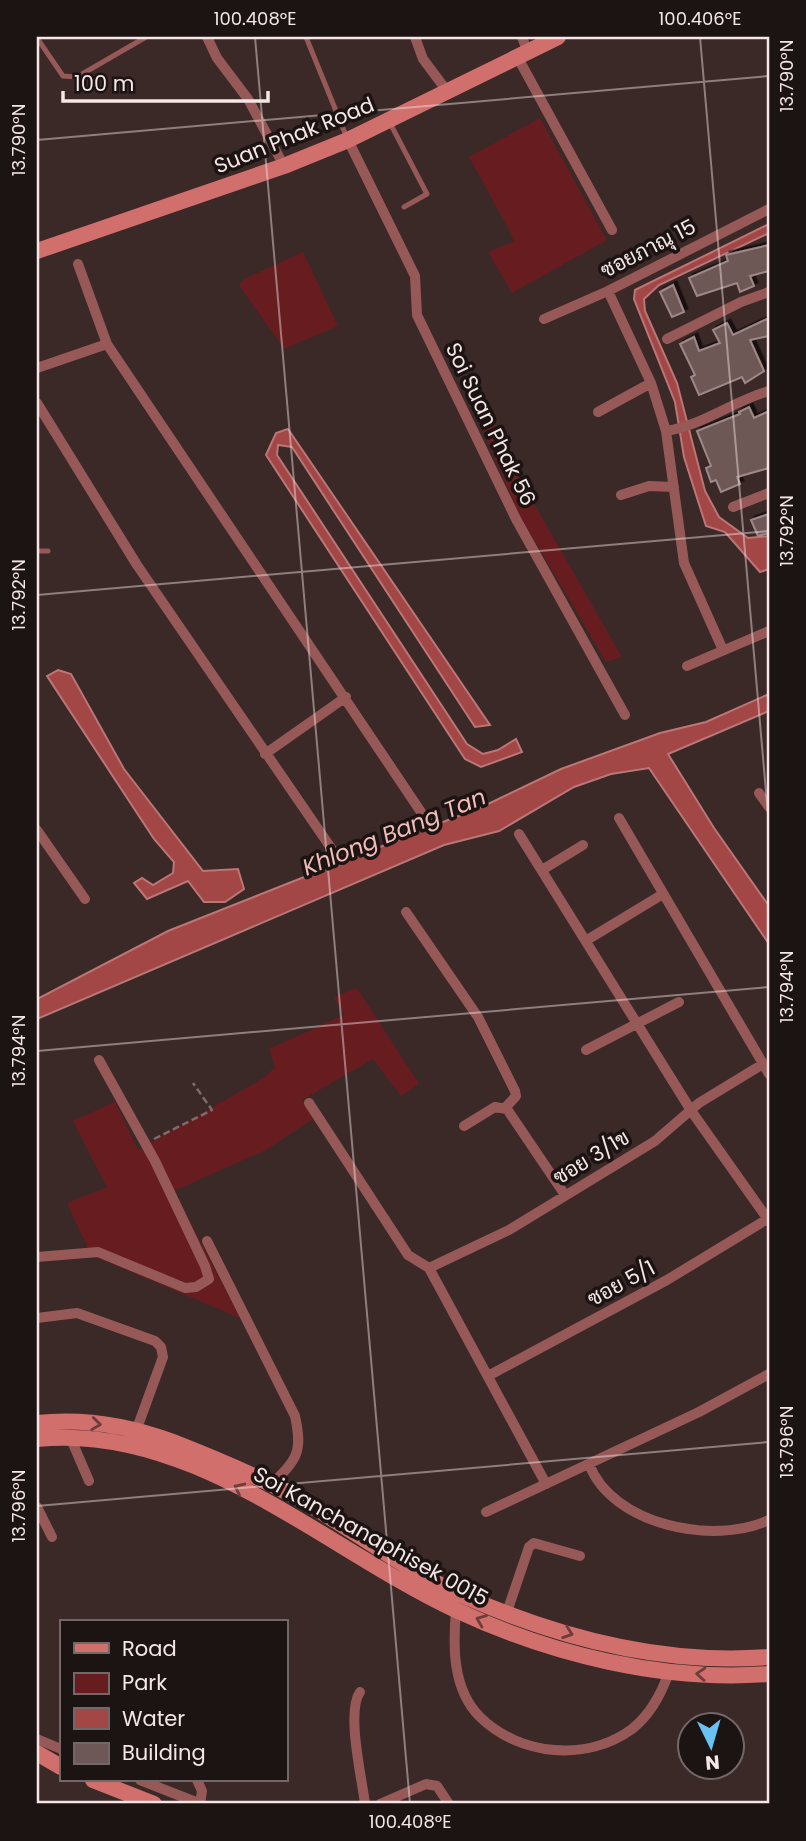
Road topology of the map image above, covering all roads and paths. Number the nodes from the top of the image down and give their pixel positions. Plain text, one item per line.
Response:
1 (146, 37) edge
2 (207, 37) edge
3 (306, 37) edge
4 (415, 37) edge
5 (522, 37) edge
6 (558, 37) edge
7 (37, 38) edge
8 (523, 55) junction
9 (447, 91) junction
10 (388, 120) junction
11 (348, 140) junction
12 (284, 166) junction
13 (404, 207) dead end
14 (769, 209) edge
15 (612, 230) dead end
16 (37, 251) edge
17 (78, 264) dead end
18 (608, 291) junction
19 (769, 292) edge
20 (544, 319) dead end
21 (667, 339) dead end
22 (107, 344) junction
23 (37, 368) edge
24 (651, 383) junction
25 (769, 391) edge
26 (37, 403) edge
27 (598, 412) dead end
28 (672, 431) junction
29 (674, 487) junction
30 (769, 494) edge
31 (621, 495) dead end
32 (733, 507) dead end
33 (37, 551) edge
34 (48, 551) dead end
35 (769, 631) edge
36 (723, 650) junction
37 (687, 666) dead end
38 (346, 697) junction
39 (625, 715) dead end
40 (265, 754) junction
41 (759, 793) dead end
42 (769, 807) edge
43 (619, 818) dead end
44 (429, 824) dead end
45 (37, 830) edge
46 (519, 834) dead end
47 (583, 845) dead end
48 (340, 861) dead end
49 (542, 870) junction
50 (663, 894) junction
51 (85, 899) dead end
52 (406, 912) dead end
53 (587, 940) junction
54 (679, 1002) dead end
55 (637, 1022) junction
56 (586, 1050) dead end
57 (99, 1060) dead end
58 (763, 1064) junction
59 (769, 1074) edge
60 (193, 1083) dead end
61 (309, 1103) dead end
62 (505, 1108) junction
63 (692, 1112) junction
64 (464, 1126) dead end
65 (148, 1142) dead end
66 (565, 1195) junction
67 (769, 1219) edge
68 (207, 1241) dead end
69 (37, 1257) edge
70 (429, 1268) junction
71 (37, 1318) edge
72 (769, 1374) edge
73 (488, 1376) junction
74 (37, 1423) edge
75 (37, 1439) edge
76 (71, 1439) junction
77 (134, 1439) junction
78 (170, 1450) junction
79 (589, 1464) junction
80 (89, 1481) dead end
81 (546, 1484) junction
82 (271, 1485) junction
83 (37, 1507) edge
84 (486, 1512) dead end
85 (769, 1520) edge
86 (52, 1537) dead end
87 (580, 1556) dead end
88 (388, 1565) junction
89 (460, 1603) junction
90 (507, 1612) junction
91 (769, 1657) edge
92 (670, 1663) junction
93 (769, 1674) edge
94 (360, 1692) dead end
95 (37, 1740) edge
96 (60, 1749) edge
97 (37, 1753) edge
98 (60, 1766) edge
99 (98, 1782) edge
100 (145, 1782) edge
101 (176, 1782) edge
102 (198, 1782) edge
103 (172, 1792) junction
104 (154, 1804) edge
105 (200, 1804) edge
106 (365, 1804) edge
107 (380, 1804) edge
108 (449, 1804) edge

1 - 7 lane
2 - 12 street
3 - 11 lane
4 - 9 street
5 - 8 street
6 - 8 street, Suan Phak Road
8 - 9 street, Suan Phak Road
8 - 15 street
9 - 10 street, Suan Phak Road
10 - 11 street, Suan Phak Road
10 - 13 lane
11 - 12 street, Suan Phak Road
11 - 39 street, Soi Suan Phak 56
12 - 16 street, Suan Phak Road
14 - 18 street, ซอยภาณุ 15
17 - 22 street
18 - 20 street, ซอยภาณุ 15
18 - 24 street
19 - 21 street
22 - 23 street
22 - 38 street
24 - 27 street
24 - 28 street
25 - 28 street
26 - 40 street
28 - 29 street
29 - 31 street
29 - 36 street
30 - 32 street
33 - 34 lane
35 - 36 street
36 - 37 street
38 - 40 street
38 - 44 street
40 - 48 street
41 - 42 street
43 - 50 street
45 - 51 street
46 - 49 street
47 - 49 street
49 - 53 street
50 - 53 street
50 - 58 street
52 - 62 street
53 - 55 street
54 - 55 street
55 - 56 street
55 - 63 street
57 - 69 street
58 - 59 street
58 - 63 street, ซอย 3/1ข
60 - 65 path
61 - 70 street
62 - 64 street
62 - 66 street
63 - 66 street, ซอย 3/1ข
63 - 67 street
66 - 70 street, ซอย 3/1ข
67 - 73 street, ซอย 5/1
68 - 82 street
70 - 73 street
71 - 77 street
72 - 79 street
73 - 81 street
74 -> 77 street, Soi Kanchanaphisek 0015
75 - 76 street, Soi Kanchanaphisek 0015
76 - 77 street, Soi Kanchanaphisek 0015
76 - 80 street
77 - 78 street, Soi Kanchanaphisek 0015
78 - 82 street, Soi Kanchanaphisek 0015
88 -> 78 street, Soi Kanchanaphisek 0015
79 - 81 street
79 - 85 street
81 - 84 street
82 - 88 street, Soi Kanchanaphisek 0015
83 - 86 street
87 - 90 street
88 - 89 street, Soi Kanchanaphisek 0015
89 - 90 street, Soi Kanchanaphisek 0015
92 -> 89 street, Soi Kanchanaphisek 0015
89 - 92 street
90 -> 92 street, Soi Kanchanaphisek 0015
91 - 92 street, Soi Kanchanaphisek 0015
93 -> 92 street, Soi Kanchanaphisek 0015
94 - 106 street
95 - 96 street
97 - 98 street
99 - 104 street
100 - 103 street
101 - 103 street
102 - 105 street
103 - 105 street
107 - 108 street

